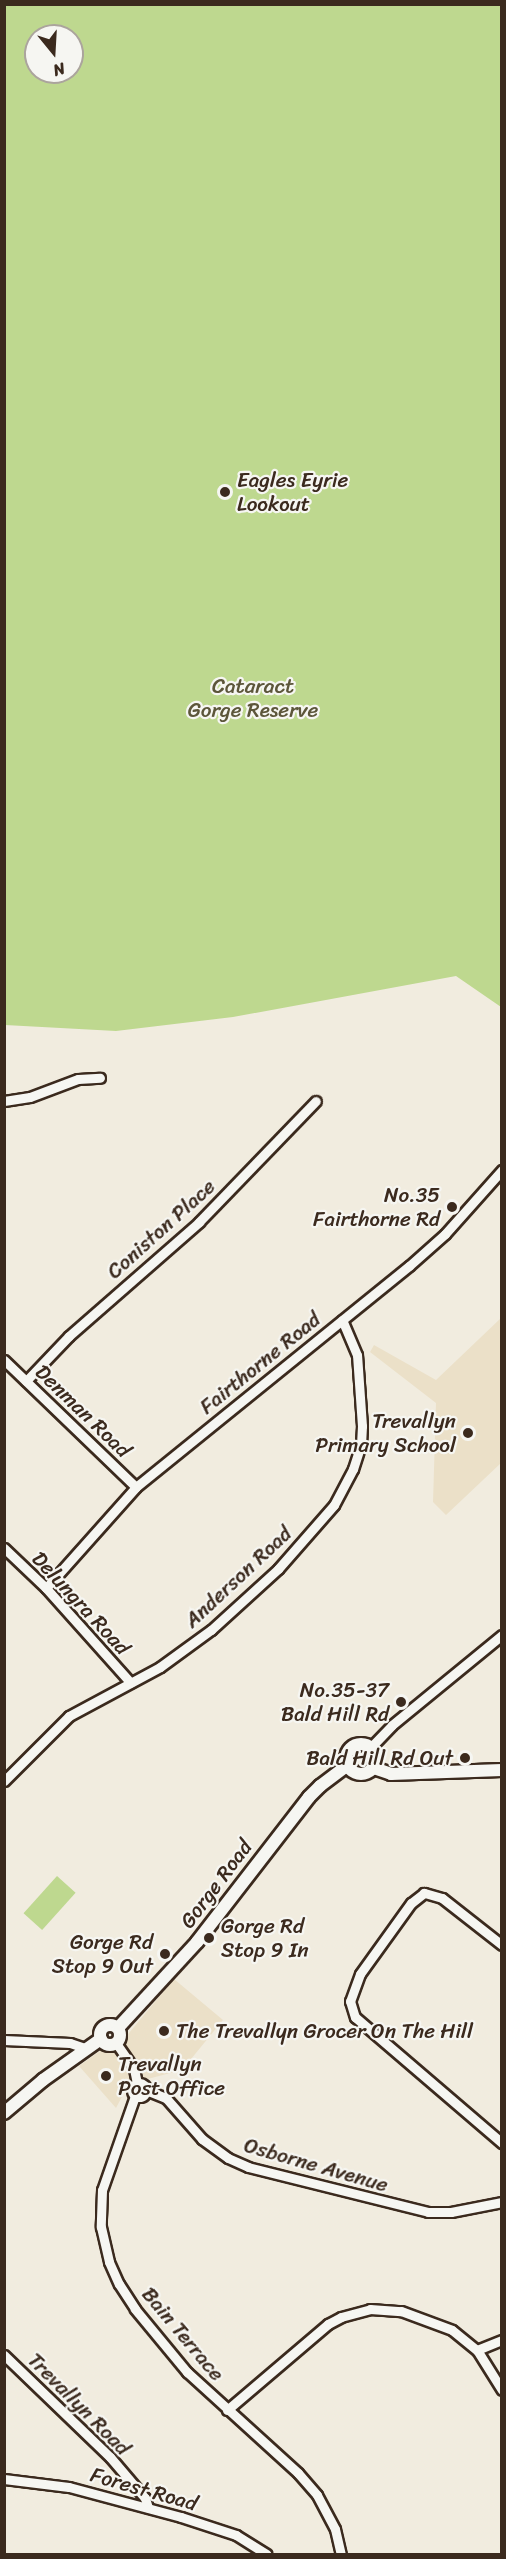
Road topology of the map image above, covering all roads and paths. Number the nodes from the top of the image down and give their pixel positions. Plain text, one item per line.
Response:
1 (100, 1078) dead end
2 (4, 1101) edge
3 (316, 1101) dead end
4 (501, 1170) edge
5 (342, 1320) junction
6 (4, 1360) edge
7 (26, 1381) junction
8 (136, 1487) junction
9 (4, 1548) edge
10 (46, 1588) junction
11 (501, 1635) edge
12 (130, 1683) junction
13 (371, 1747) junction
14 (348, 1766) junction
15 (374, 1768) junction
16 (501, 1770) edge
17 (4, 1781) edge
18 (501, 1945) edge
19 (118, 2028) junction
20 (101, 2039) junction
21 (4, 2040) edge
22 (116, 2043) junction
23 (87, 2049) junction
24 (138, 2083) junction
25 (146, 2090) junction
26 (135, 2096) junction
27 (4, 2113) edge
28 (501, 2143) edge
29 (501, 2202) edge
30 (501, 2340) edge
31 (477, 2350) junction
32 (4, 2355) edge
33 (501, 2390) edge
34 (227, 2410) junction
35 (4, 2480) edge
36 (148, 2508) junction
37 (267, 2554) edge
38 (341, 2554) edge

1 - 2 street
3 - 7 street, Coniston Place
4 - 5 street, Fairthorne Road
5 - 8 street, Fairthorne Road
5 - 12 street, Anderson Road
6 - 7 street, Denman Road
7 - 8 street, Denman Road
8 - 10 street, Fairthorne Road
9 - 10 street, Delungra Road
10 - 12 street, Delungra Road
11 - 13 street
12 - 17 street, Anderson Road
13 - 14 street
13 - 15 street
14 - 15 street
14 - 19 street, Gorge Road
15 - 16 street
18 - 28 street
19 - 20 street
19 - 22 street
20 - 22 street
20 - 23 street
21 - 23 street
22 - 24 street
23 - 27 street
24 - 25 street
24 - 26 street
25 - 26 street
25 - 29 street, Osborne Avenue
26 - 34 street, Bain Terrace
30 - 31 street
31 - 33 street
31 - 34 street
32 - 36 street, Trevallyn Road
34 - 38 street, Bain Terrace
35 - 36 street, Forest Road
36 - 37 street, Forest Road

